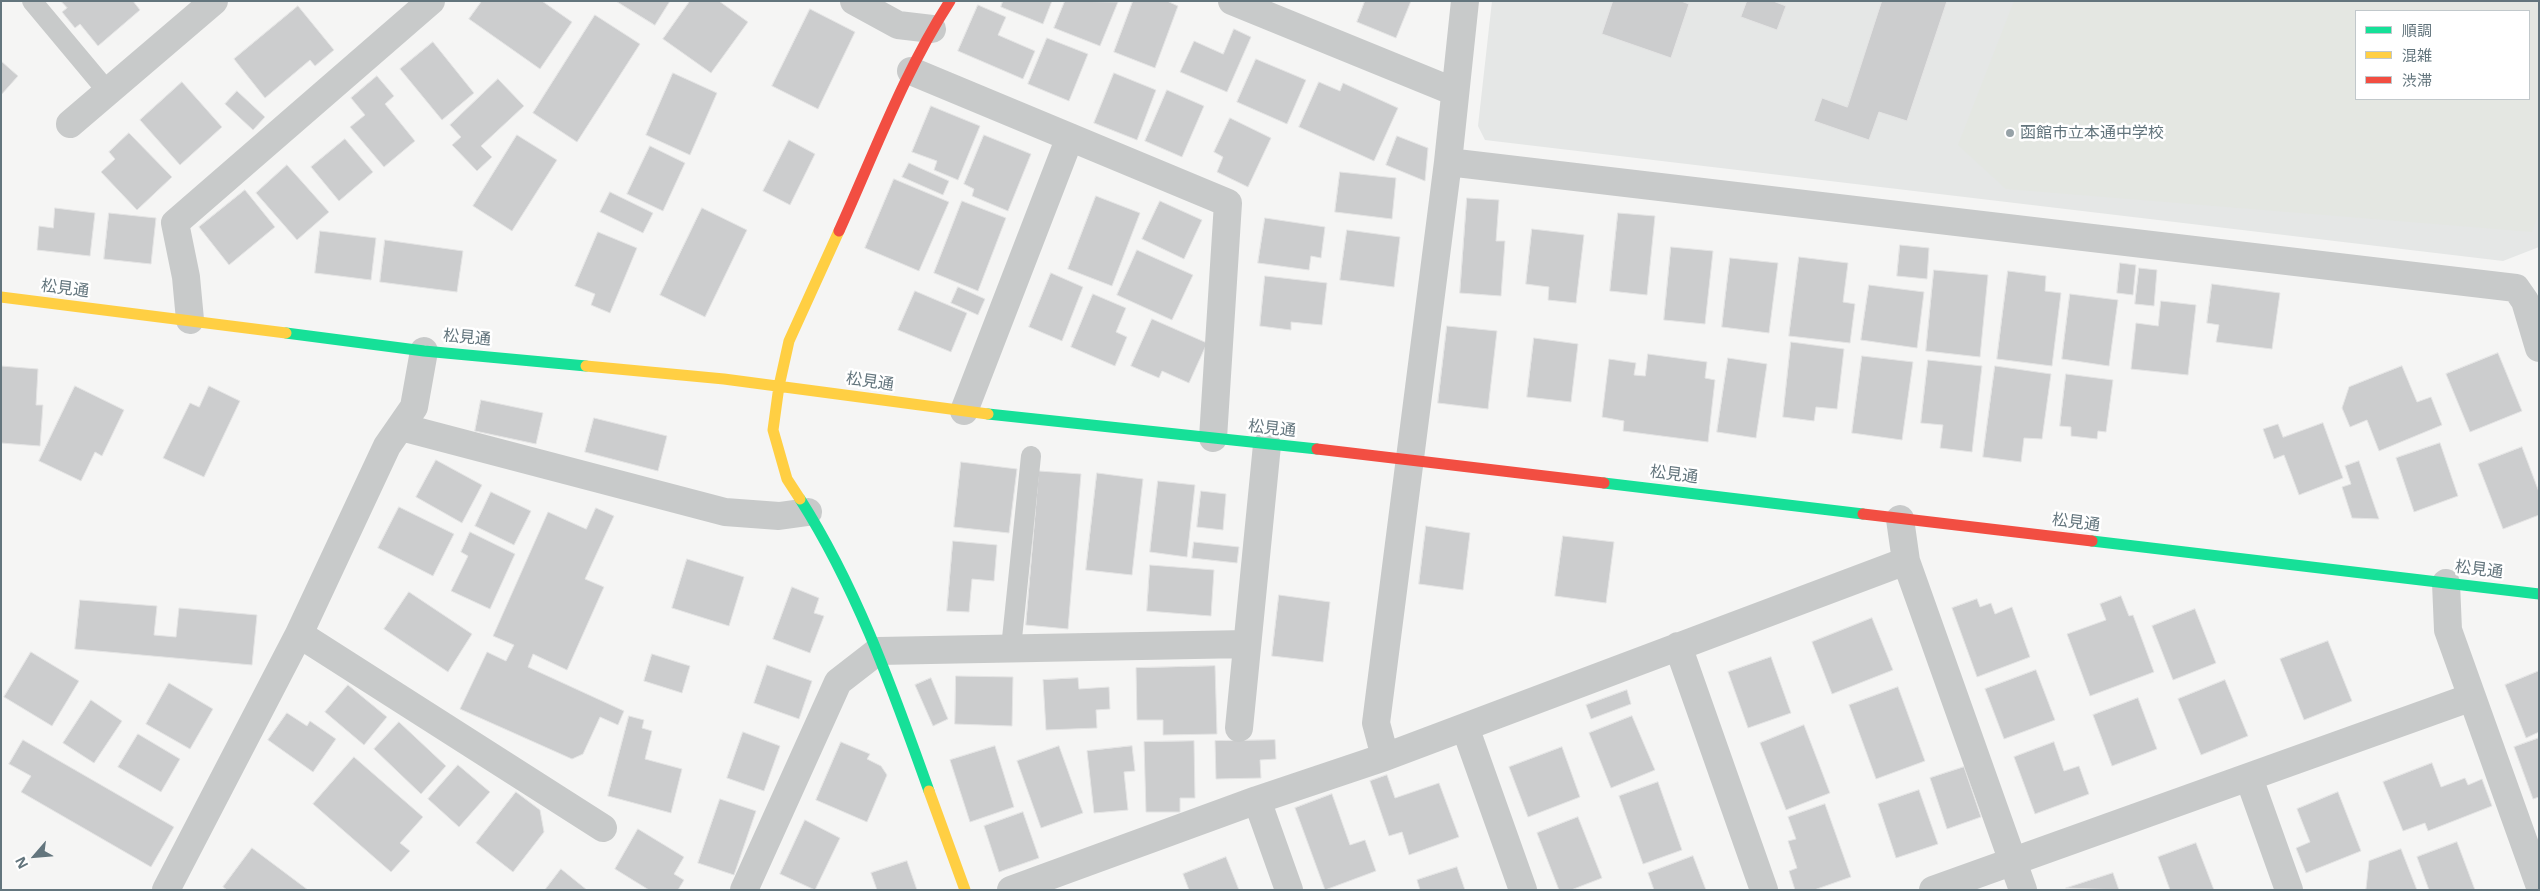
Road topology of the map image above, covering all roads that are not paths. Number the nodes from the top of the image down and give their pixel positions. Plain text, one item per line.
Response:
1 (32, 1) edge
2 (214, 1) edge
3 (431, 1) edge
4 (854, 1) edge
5 (950, 1) edge
6 (1233, 1) edge
7 (1465, 1) edge
8 (932, 30) junction
9 (911, 71) junction
10 (108, 92) junction
11 (1455, 92) junction
12 (70, 124) dead end
13 (1070, 137) junction
14 (1448, 162) junction
15 (1, 297) edge
16 (2534, 314) edge
17 (190, 320) junction
18 (2539, 348) edge
19 (424, 351) junction
20 (779, 386) junction
21 (964, 411) junction
22 (400, 428) junction
23 (1213, 438) junction
24 (1267, 445) junction
25 (1031, 456) dead end
26 (1410, 460) junction
27 (808, 512) junction
28 (1900, 519) junction
29 (1906, 561) junction
30 (2446, 583) junction
31 (2539, 594) edge
32 (299, 634) junction
33 (1247, 644) junction
34 (1678, 646) junction
35 (1010, 648) junction
36 (878, 651) junction
37 (2472, 697) junction
38 (1465, 727) junction
39 (1239, 728) dead end
40 (1385, 757) junction
41 (2249, 778) junction
42 (1258, 800) junction
43 (603, 828) dead end
44 (2014, 862) junction
45 (2539, 884) edge
46 (166, 890) edge
47 (744, 890) edge
48 (965, 890) edge
49 (1010, 890) edge
50 (1289, 890) edge
51 (1523, 890) edge
52 (1764, 890) edge
53 (1933, 890) edge
54 (2023, 890) edge
55 (2288, 890) edge

1 - 10 lane
2 - 10 street
3 - 17 street
4 - 8 street
5 - 8 street
6 - 11 street
7 - 11 street
8 - 9 street
9 - 13 street
9 - 20 street
10 - 12 street
11 - 14 street
13 - 21 street
13 - 23 street
14 - 16 street
14 - 26 street
15 - 17 street, 松見通
16 - 18 street
17 - 19 street, 松見通
19 - 20 street, 松見通
19 - 22 street
20 - 21 street, 松見通
20 - 27 street
21 - 23 street, 松見通
22 - 27 street
22 - 32 street
23 - 24 street, 松見通
24 - 26 street, 松見通
24 - 33 street
25 - 35 lane
26 - 28 street, 松見通
26 - 40 street
27 - 36 street
28 - 29 street
28 - 30 street, 松見通
29 - 34 street
29 - 44 street
30 - 31 street, 松見通
30 - 37 street
32 - 43 street
32 - 46 street
33 - 35 street
33 - 39 street
34 - 38 street
34 - 52 street
35 - 36 street
36 - 47 street
36 - 48 street
37 - 41 street
37 - 45 street
38 - 40 street
38 - 51 street
40 - 42 street
41 - 44 street
41 - 55 street
42 - 49 street
42 - 50 street
44 - 53 street
44 - 54 street

